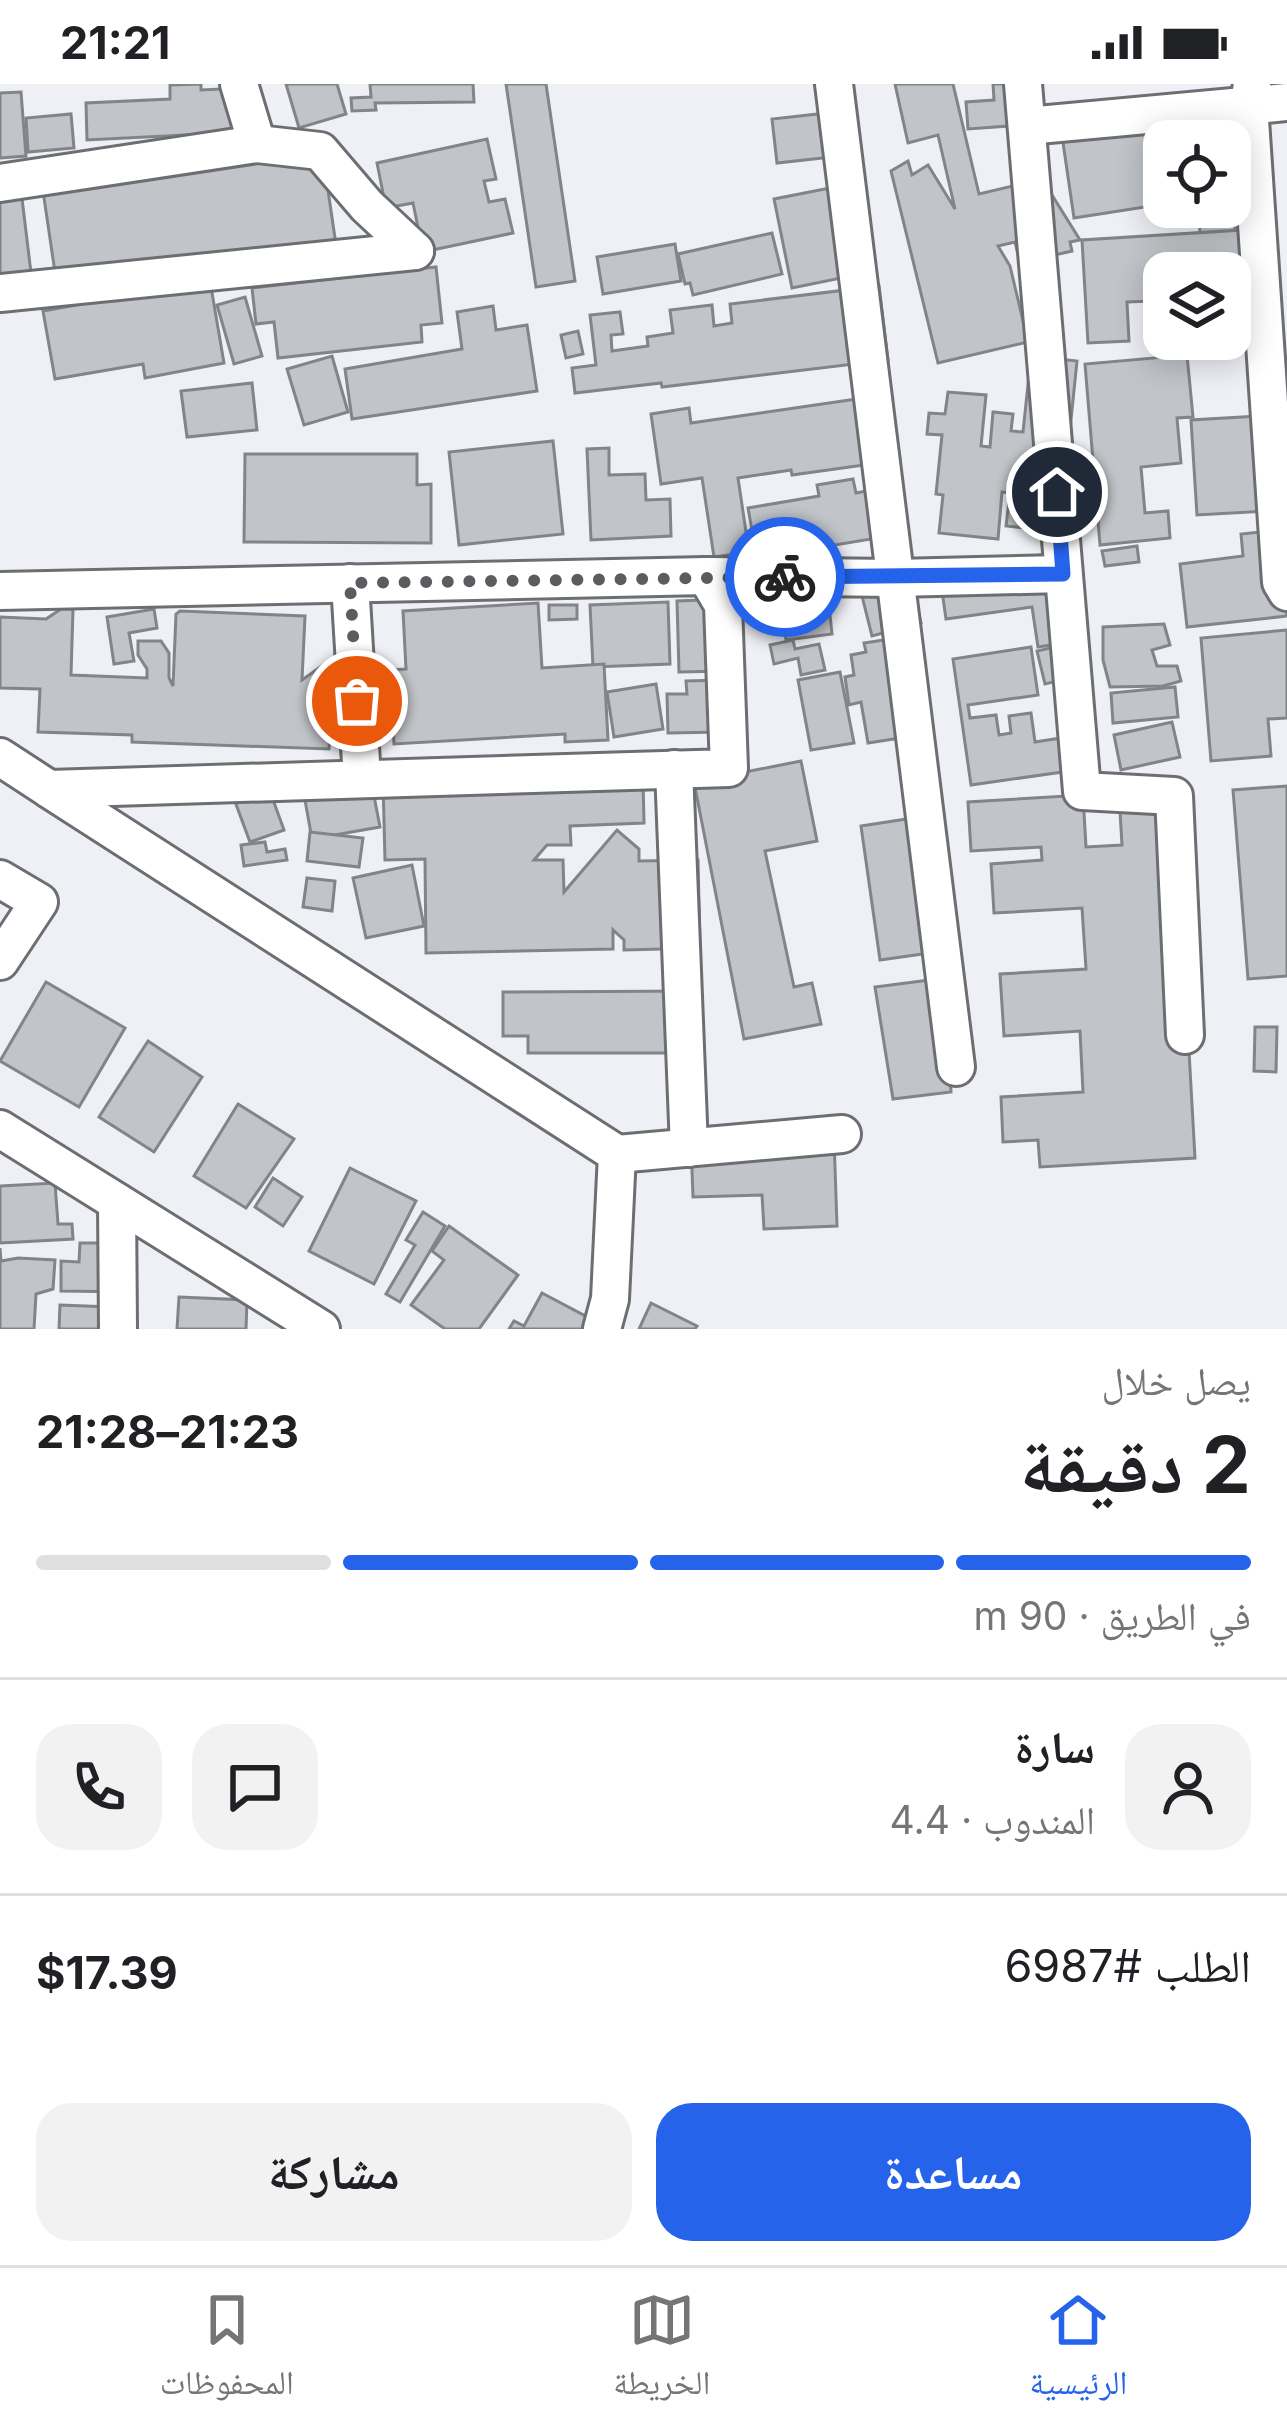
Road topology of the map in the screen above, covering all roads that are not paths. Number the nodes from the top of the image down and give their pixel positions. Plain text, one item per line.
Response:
1 (239, 84) edge
2 (834, 84) edge
3 (1023, 84) edge
4 (1251, 95) edge
5 (1287, 102) edge
6 (1027, 126) junction
7 (257, 144) junction
8 (0, 183) edge
9 (1272, 224) edge
10 (0, 293) edge
11 (1281, 502) edge
12 (1063, 574) junction
13 (706, 576) junction
14 (896, 578) junction
15 (350, 583) junction
16 (0, 591) edge
17 (1287, 592) edge
18 (0, 757) edge
19 (674, 770) junction
20 (362, 779) junction
21 (50, 789) junction
22 (0, 879) edge
23 (0, 961) edge
24 (1185, 1035) dead end
25 (956, 1067) dead end
26 (0, 1129) edge
27 (842, 1134) dead end
28 (688, 1148) junction
29 (617, 1154) junction
30 (117, 1202) junction
31 (118, 1329) edge
32 (321, 1329) edge
33 (602, 1329) edge

1 - 7 street
2 - 14 street
3 - 6 street
4 - 5 street
4 - 6 street
4 - 9 street
6 - 12 street
7 - 8 street
7 - 10 street
9 - 11 street
11 - 17 street
12 - 14 street
12 - 24 street
13 - 14 street
13 - 15 street
13 - 19 street
14 - 25 street
15 - 16 street
15 - 20 street
18 - 21 street
19 - 20 street
19 - 28 street
20 - 21 street
21 - 29 street
22 - 23 street
26 - 30 street
27 - 28 street
28 - 29 street
29 - 33 street
30 - 31 street
30 - 32 street

